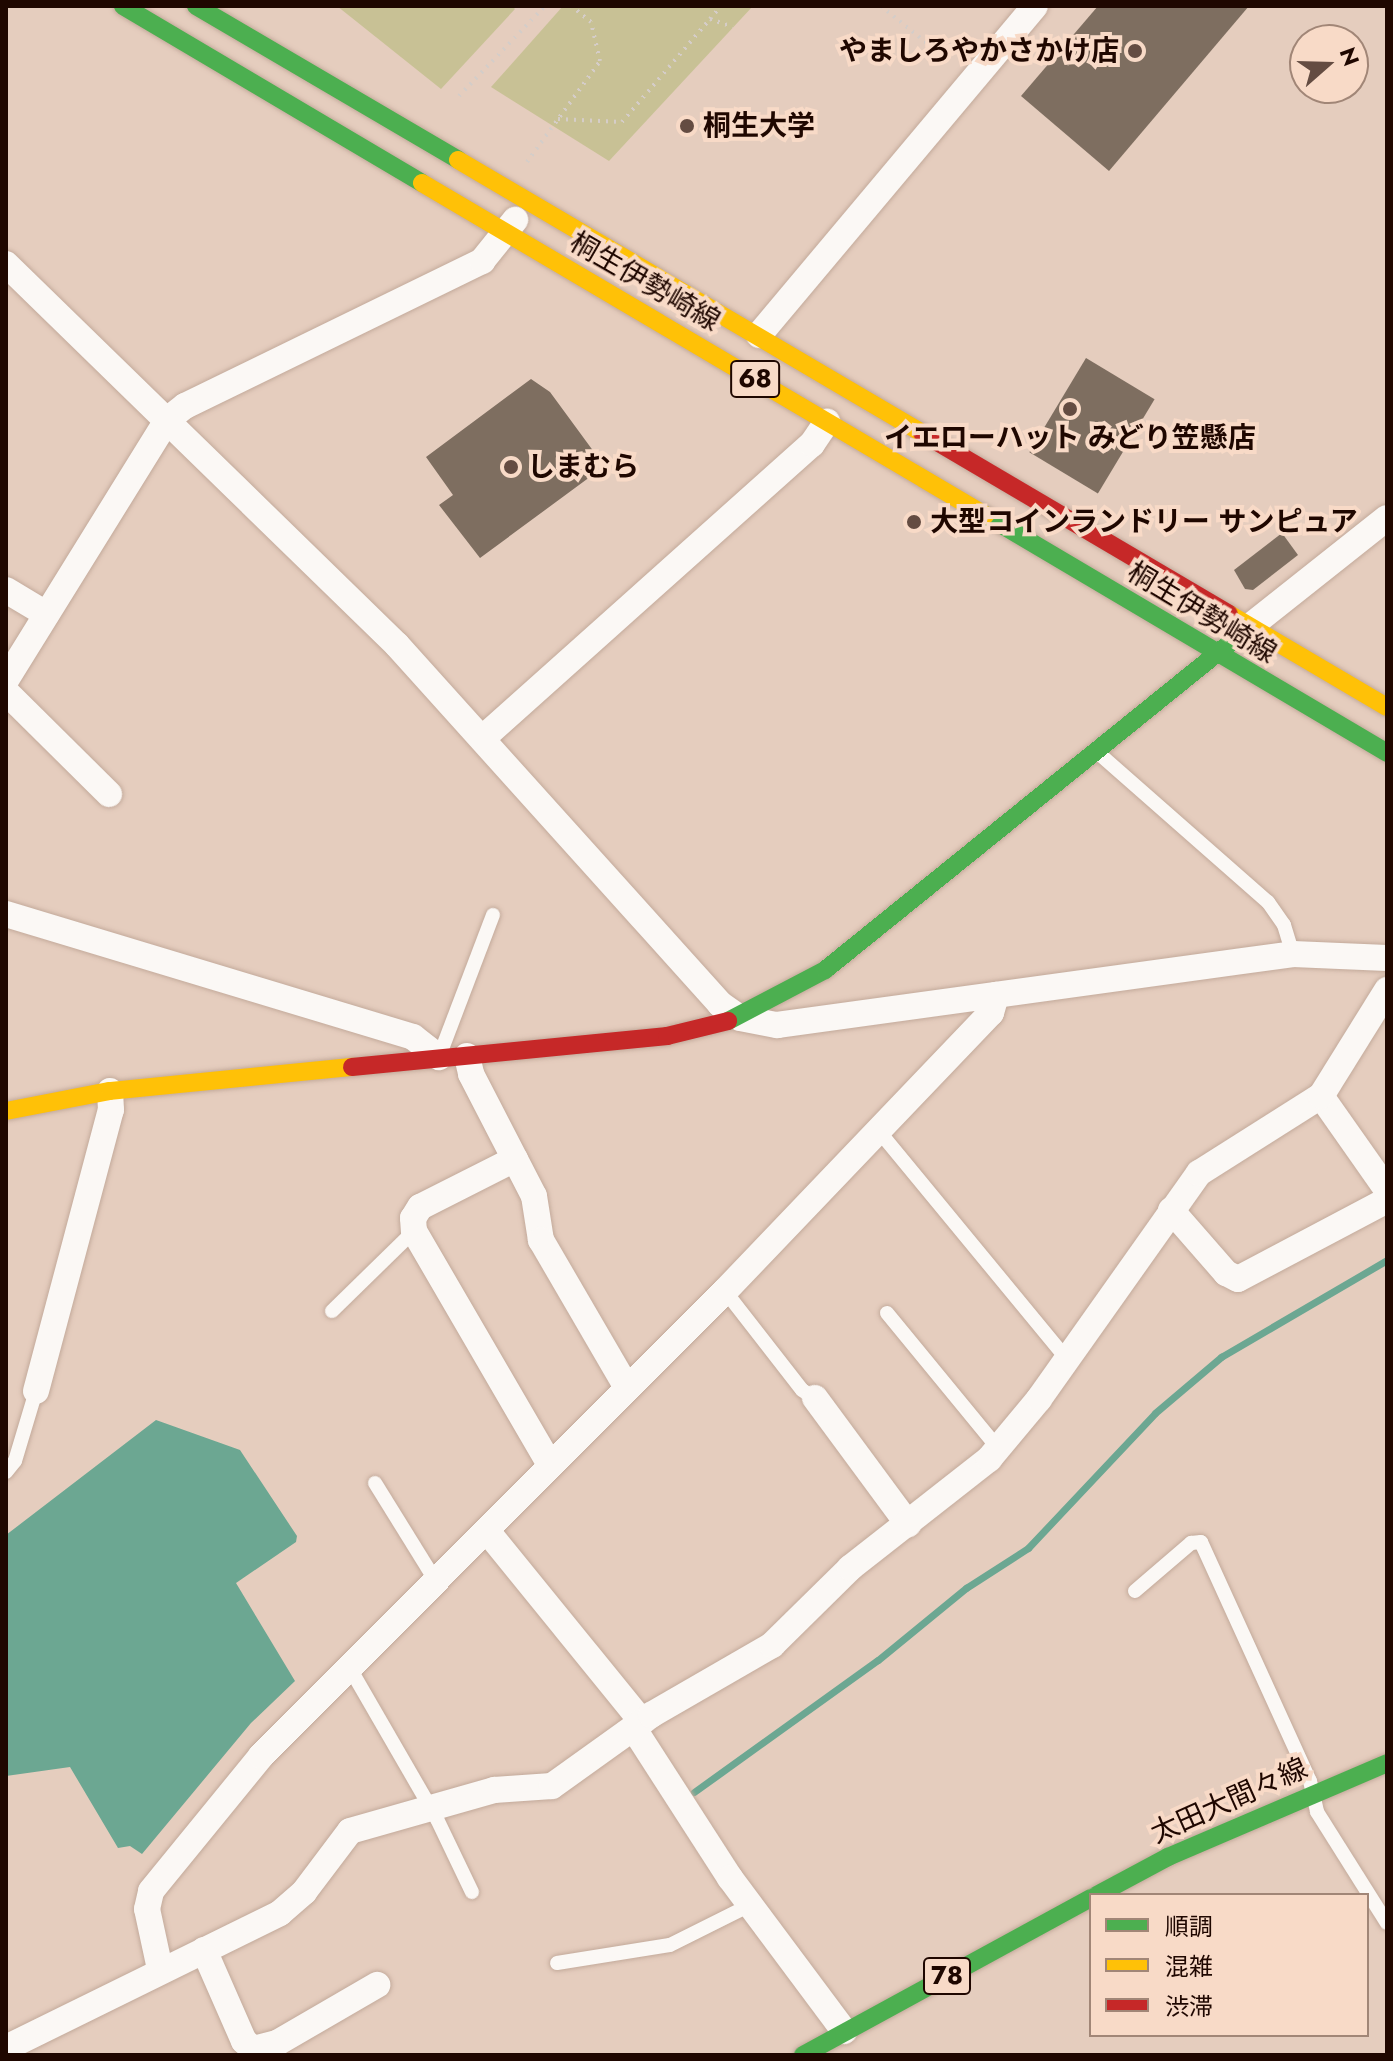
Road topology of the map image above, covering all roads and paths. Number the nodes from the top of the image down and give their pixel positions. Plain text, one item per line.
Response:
1 (123, 6) edge
2 (196, 6) edge
3 (545, 6) edge
4 (571, 6) edge
5 (721, 6) edge
6 (881, 6) edge
7 (1035, 6) edge
8 (710, 19) junction
9 (733, 27) dead end
10 (939, 53) dead end
11 (459, 96) dead end
12 (558, 119) junction
13 (533, 172) dead end
14 (527, 201) junction
15 (507, 234) junction
16 (6, 264) edge
17 (759, 335) junction
18 (167, 420) junction
19 (827, 422) junction
20 (1387, 518) edge
21 (6, 590) edge
22 (46, 614) junction
23 (1248, 628) junction
24 (1215, 654) junction
25 (6, 680) edge
26 (6, 692) edge
27 (1387, 707) edge
28 (484, 737) junction
29 (1095, 749) junction
30 (1387, 753) edge
31 (109, 794) dead end
32 (6, 914) edge
33 (493, 915) dead end
34 (1293, 954) junction
35 (1387, 958) edge
36 (1387, 990) edge
37 (996, 995) junction
38 (740, 1018) junction
39 (467, 1056) junction
40 (439, 1057) junction
41 (110, 1091) junction
42 (1321, 1096) junction
43 (6, 1111) edge
44 (878, 1130) junction
45 (515, 1159) junction
46 (1387, 1190) edge
47 (1387, 1200) edge
48 (1171, 1210) junction
49 (414, 1231) junction
50 (725, 1291) junction
51 (332, 1311) dead end
52 (887, 1313) dead end
53 (1066, 1358) junction
54 (627, 1388) junction
55 (36, 1391) joint
56 (815, 1398) joint
57 (998, 1448) junction
58 (550, 1465) junction
59 (6, 1472) edge
60 (375, 1483) dead end
61 (908, 1524) junction
62 (487, 1531) junction
63 (437, 1583) junction
64 (1135, 1591) dead end
65 (351, 1670) junction
66 (638, 1725) junction
67 (1387, 1763) edge
68 (1310, 1794) junction
69 (429, 1811) junction
70 (472, 1892) dead end
71 (1101, 1893) edge
72 (1089, 1899) edge
73 (750, 1905) junction
74 (1387, 1923) edge
75 (204, 1950) junction
76 (557, 1963) dead end
77 (160, 1969) junction
78 (377, 1985) dead end
79 (844, 2031) junction
80 (6, 2048) edge
81 (803, 2055) edge

1 - 15 main road, 桐生伊勢崎線 / 68
2 - 14 main road, 桐生伊勢崎線 / 68
3 - 11 path
4 - 12 path
5 - 8 path
6 - 10 path
7 - 17 street
8 - 9 path
8 - 12 path
12 - 13 path
14 - 15 street
14 - 17 main road, 桐生伊勢崎線 / 68
15 - 18 street
15 - 19 main road, 桐生伊勢崎線 / 68
16 - 18 street
17 - 23 main road, 桐生伊勢崎線 / 68
18 - 22 street
18 - 28 street
19 - 24 main road, 桐生伊勢崎線 / 68
19 - 28 street
20 - 23 street
21 - 22 street
22 - 25 street
23 - 24 main road
23 - 27 main road, 桐生伊勢崎線 / 68
24 - 29 main road
24 - 30 main road, 桐生伊勢崎線 / 68
26 - 31 street
28 - 38 street
29 - 34 lane
29 - 38 main road
32 - 40 street
33 - 40 lane
34 - 35 street
34 - 37 street
36 - 42 street
37 - 38 street
37 - 44 street
38 - 39 main road
39 - 40 main road
39 - 45 street
40 - 41 main road
41 - 43 main road
41 - 55 street
42 - 46 street
42 - 48 street
44 - 50 street
44 - 53 lane
45 - 49 street
45 - 54 street
47 - 48 street
48 - 53 street
49 - 51 lane
49 - 58 street
50 - 54 street
50 - 56 lane
52 - 57 lane
53 - 57 street
54 - 58 street
55 - 59 lane
56 - 61 street
57 - 61 street
58 - 62 street
60 - 63 lane
61 - 66 street
62 - 63 street
62 - 66 street
63 - 65 street
64 - 68 lane
65 - 69 lane
65 - 77 street
66 - 69 street
66 - 73 street
67 - 68 main road, 太田大間々線
68 - 71 main road, 太田大間々線
68 - 74 lane
69 - 70 lane
69 - 75 street
72 - 79 main road, 78
73 - 76 lane
73 - 79 street
75 - 77 street
75 - 78 street
77 - 80 street
79 - 81 main road, 78

